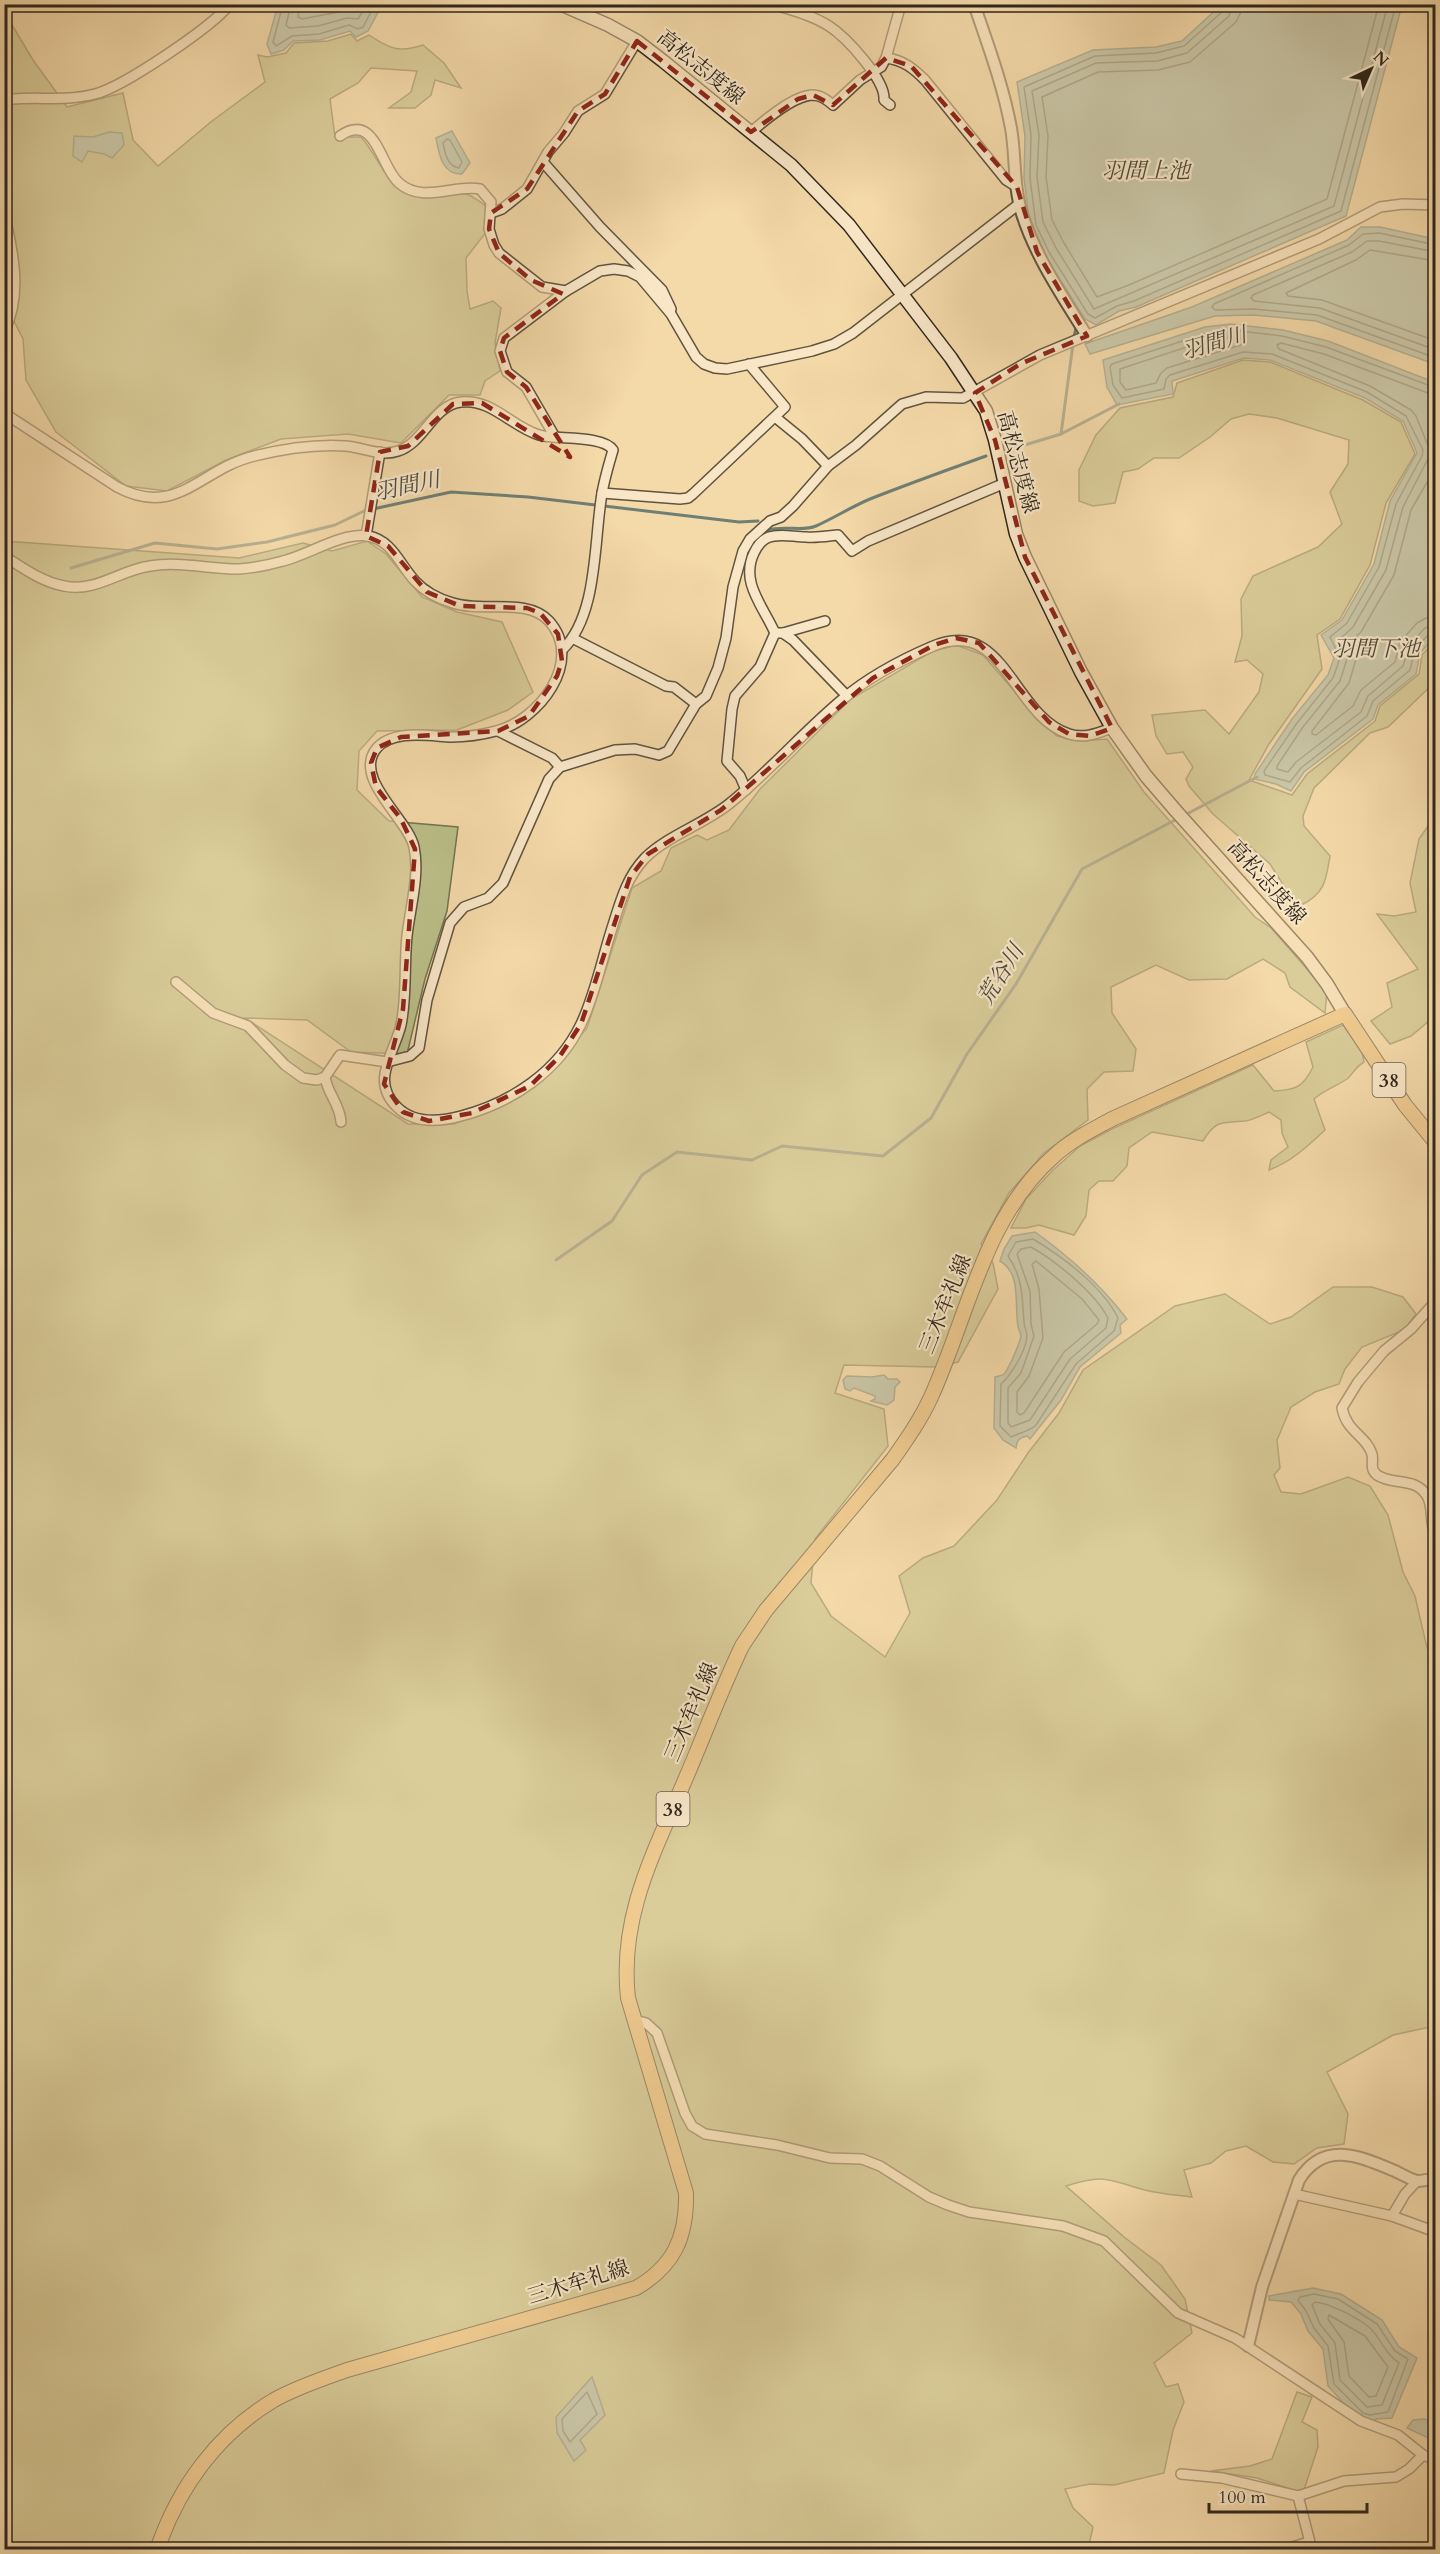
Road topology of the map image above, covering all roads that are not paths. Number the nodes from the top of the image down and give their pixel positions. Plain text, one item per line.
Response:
1 (230, 4) edge
2 (560, 4) edge
3 (772, 4) edge
4 (901, 4) edge
5 (974, 4) edge
6 (637, 41) junction
7 (886, 58) junction
8 (873, 72) junction
9 (4, 101) edge
10 (890, 105) dead end
11 (751, 132) junction
12 (340, 136) dead end
13 (543, 162) junction
14 (1017, 187) junction
15 (1019, 204) junction
16 (1436, 205) edge
17 (4, 212) edge
18 (491, 213) junction
19 (566, 291) junction
20 (902, 294) junction
21 (671, 314) junction
22 (4, 332) edge
23 (1087, 336) junction
24 (749, 364) junction
25 (975, 393) junction
26 (4, 413) edge
27 (775, 417) junction
28 (555, 437) junction
29 (380, 452) junction
30 (828, 466) junction
31 (1005, 483) junction
32 (601, 502) junction
33 (761, 535) junction
34 (366, 536) junction
35 (4, 556) edge
36 (825, 621) dead end
37 (779, 633) junction
38 (574, 639) junction
39 (562, 650) junction
40 (847, 696) junction
41 (696, 704) junction
42 (1112, 728) junction
43 (498, 731) junction
44 (561, 767) junction
45 (746, 790) junction
46 (176, 982) dead end
47 (1345, 1014) junction
48 (387, 1062) junction
49 (325, 1077) junction
50 (341, 1122) dead end
51 (1436, 1143) edge
52 (1436, 1301) edge
53 (1436, 1537) edge
54 (635, 2020) junction
55 (1436, 2179) edge
56 (1417, 2181) junction
57 (1294, 2194) junction
58 (1392, 2216) junction
59 (1436, 2232) edge
60 (1248, 2346) junction
61 (1423, 2455) junction
62 (1436, 2460) edge
63 (1181, 2474) dead end
64 (1298, 2496) junction
65 (1311, 2546) edge
66 (157, 2550) edge
67 (1282, 2550) edge

1 - 9 street
2 - 6 main road, 高松志度線
3 - 8 street
4 - 7 street
5 - 14 street
6 - 11 main road, 高松志度線
6 - 13 street
7 - 8 street
7 - 14 street
8 - 10 street
8 - 11 street
11 - 20 main road, 高松志度線
12 - 18 street
13 - 18 street
13 - 21 street
14 - 15 street
15 - 20 street
15 - 23 street
16 - 23 street
17 - 22 street
18 - 19 street
19 - 21 street
19 - 28 street
20 - 24 street
20 - 25 main road, 高松志度線
21 - 24 street
23 - 25 street
24 - 27 street
25 - 30 street
25 - 31 main road, 高松志度線
26 - 29 street
27 - 30 street
27 - 32 street
28 - 29 street
28 - 32 street
29 - 34 street
30 - 33 street
31 - 33 street
31 - 42 main road, 高松志度線
32 - 38 street
33 - 37 street
33 - 41 street
34 - 35 street
34 - 39 street
36 - 37 street
37 - 40 street
37 - 45 street
38 - 39 street
38 - 41 street
39 - 43 street
40 - 42 street
40 - 45 street
41 - 44 street
42 - 47 main road, 高松志度線
43 - 44 street
43 - 48 street
44 - 48 street
45 - 48 street
46 - 49 street
47 - 51 main road, 38
47 - 54 main road, 三木牟礼線 / 38
48 - 49 street
49 - 50 street
52 - 53 street
54 - 60 street
54 - 66 main road, 三木牟礼線 / 38
55 - 56 street
56 - 57 street
56 - 58 street
57 - 58 street
57 - 60 street
58 - 59 street
60 - 61 street
61 - 62 street
61 - 64 street
63 - 64 street
64 - 65 street
65 - 67 street

